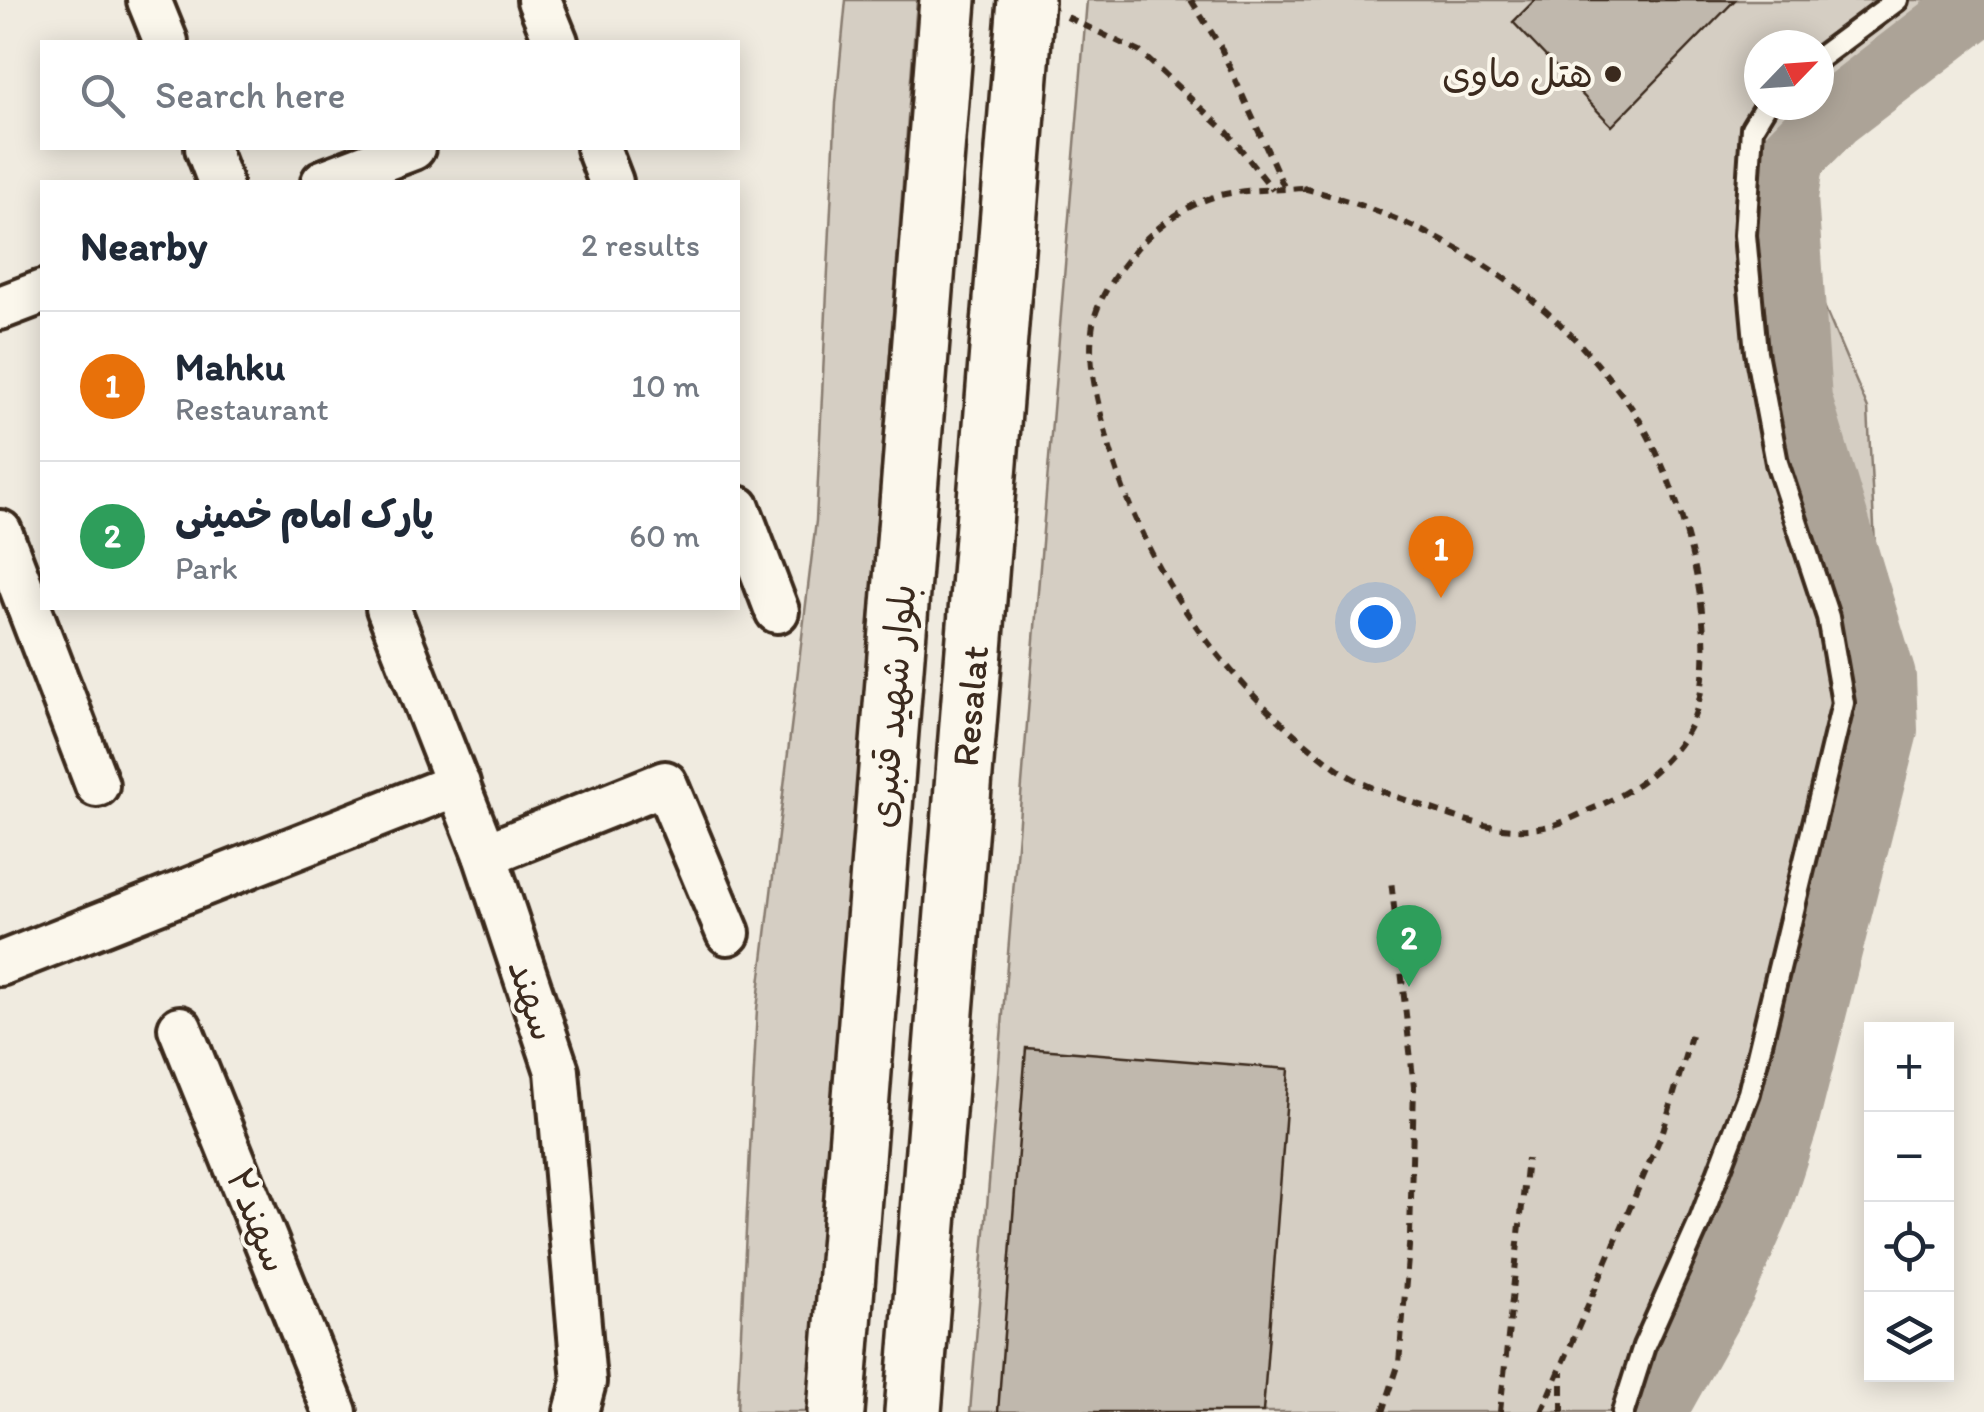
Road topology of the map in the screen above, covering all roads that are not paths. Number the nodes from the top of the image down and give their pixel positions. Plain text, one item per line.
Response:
1 (150, 0) edge
2 (539, 0) edge
3 (948, 0) edge
4 (1897, 0) edge
5 (1044, 7) edge
6 (165, 40) edge
7 (555, 40) edge
8 (1834, 47) edge
9 (1757, 120) edge
10 (208, 150) edge
11 (407, 150) edge
12 (599, 150) edge
13 (219, 180) edge
14 (328, 180) edge
15 (611, 180) edge
16 (40, 293) edge
17 (0, 308) edge
18 (740, 513) edge
19 (0, 532) edge
20 (389, 610) edge
21 (778, 611) dead end
22 (458, 784) junction
23 (98, 785) dead end
24 (485, 855) junction
25 (728, 933) dead end
26 (0, 964) edge
27 (180, 1028) dead end
28 (843, 1327) junction
29 (920, 1334) junction
30 (336, 1412) edge
31 (576, 1412) edge
32 (836, 1412) edge
33 (913, 1412) edge
34 (1623, 1412) edge

1 - 6 street
2 - 7 street
3 - 28 highway, بلوار شهید قنبری
4 - 8 lane
5 - 29 highway, Resalat
9 - 34 lane
10 - 13 street
11 - 14 street
12 - 15 street
16 - 17 street
18 - 21 street
19 - 23 street
20 - 22 street, سهند
22 - 24 street, سهند
22 - 26 street
24 - 25 street
24 - 31 street, سهند
27 - 30 street, سهند۲
28 - 29 highway
28 - 32 highway, بلوار شهید قنبری
29 - 33 highway, Resalat

